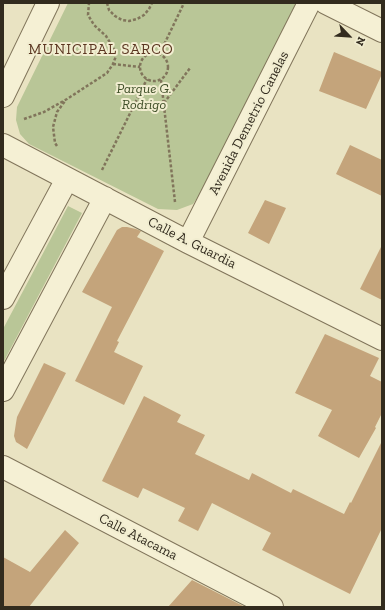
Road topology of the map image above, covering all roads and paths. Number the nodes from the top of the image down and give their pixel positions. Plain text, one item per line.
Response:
1 (48, 3) edge
2 (88, 3) edge
3 (107, 3) edge
4 (152, 3) edge
5 (184, 3) edge
6 (308, 3) edge
7 (326, 3) edge
8 (382, 31) edge
9 (160, 53) junction
10 (114, 64) junction
11 (140, 66) junction
12 (190, 68) dead end
13 (147, 79) junction
14 (161, 80) junction
15 (3, 96) edge
16 (67, 99) junction
17 (164, 104) junction
18 (24, 119) dead end
19 (3, 145) edge
20 (58, 148) dead end
21 (101, 172) dead end
22 (67, 178) junction
23 (105, 198) junction
24 (175, 202) dead end
25 (188, 242) junction
26 (3, 298) edge
27 (382, 339) edge
28 (3, 390) edge
29 (3, 467) edge
30 (272, 607) edge

1 - 15 street
2 - 10 path
3 - 4 path
5 - 9 path
6 - 25 street, Avenida Demetrio Canelas
7 - 8 street
9 - 11 path
9 - 14 path
10 - 11 path
10 - 16 path
11 - 13 path
12 - 17 path
13 - 14 path
13 - 21 path
14 - 17 path
16 - 18 path
16 - 20 path
17 - 24 path
19 - 22 street, Calle A. Guardia
22 - 23 street, Calle A. Guardia
22 - 26 street
23 - 25 street, Calle A. Guardia
23 - 28 street
25 - 27 street, Calle A. Guardia
29 - 30 street, Calle Atacama

